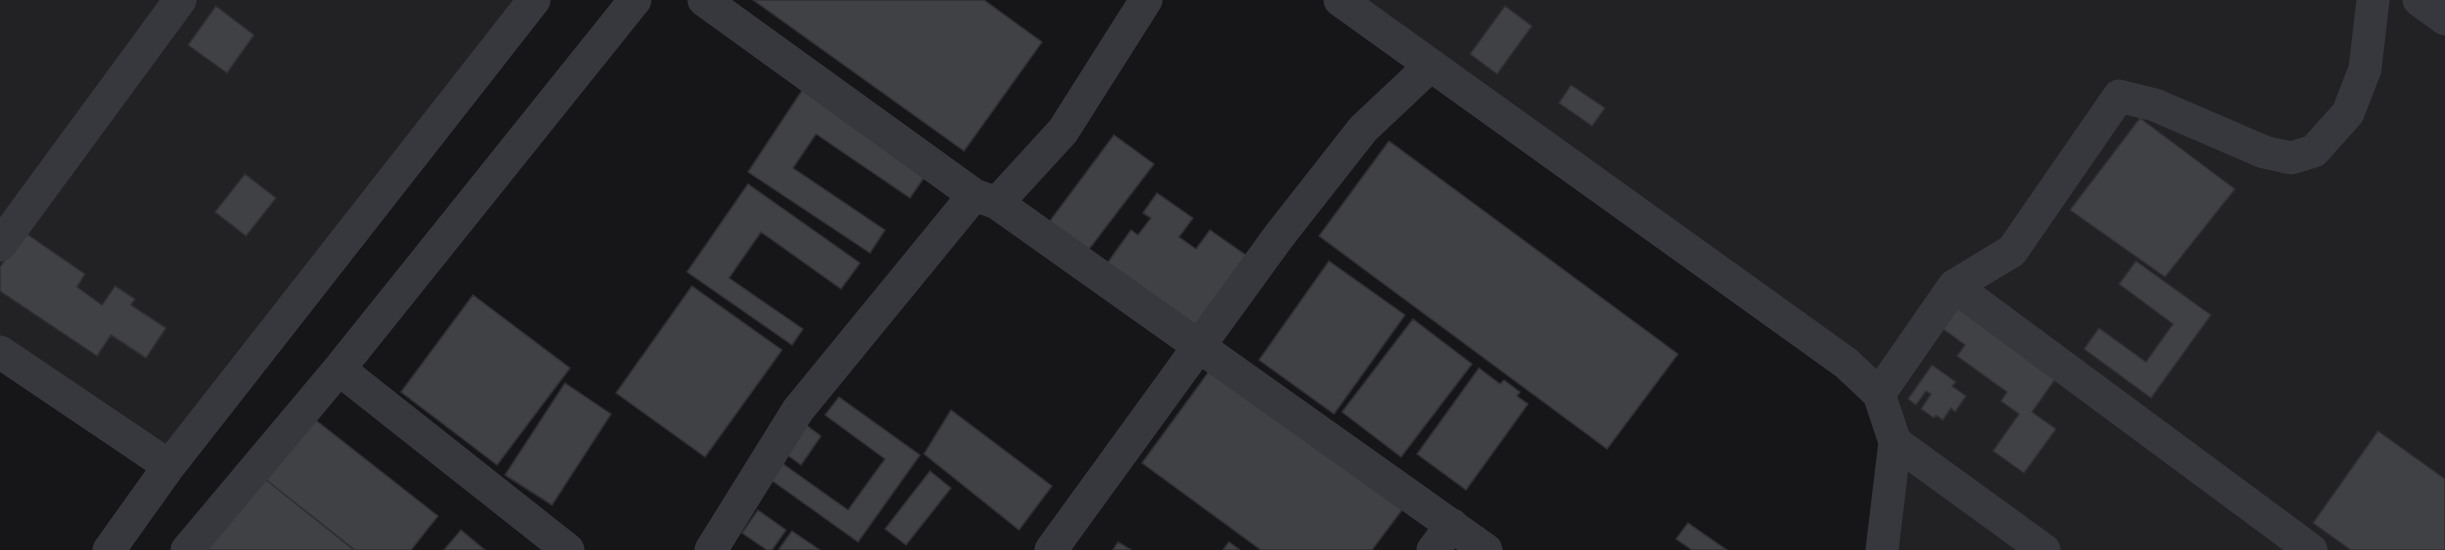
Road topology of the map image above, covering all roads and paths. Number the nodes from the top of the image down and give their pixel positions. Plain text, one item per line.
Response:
1 (180, 0) edge
2 (534, 0) edge
3 (635, 0) edge
4 (704, 0) edge
5 (1146, 0) edge
6 (1340, 0) edge
7 (2373, 0) edge
8 (2419, 0) edge
9 (2445, 19) edge
10 (1431, 65) junction
11 (986, 199) junction
12 (0, 246) edge
13 (1954, 286) junction
14 (1200, 346) junction
15 (0, 352) edge
16 (339, 369) junction
17 (1879, 394) junction
18 (1894, 442) junction
19 (169, 466) junction
20 (1442, 537) edge
21 (109, 550) edge
22 (187, 550) edge
23 (568, 550) edge
24 (711, 550) edge
25 (1051, 550) edge
26 (1486, 550) edge
27 (1882, 550) edge
28 (2044, 550) edge
29 (2311, 550) edge

1 - 12 street
2 - 19 street
3 - 16 street
4 - 11 street
5 - 11 street
6 - 10 street
7 - 13 street
8 - 9 street
10 - 14 street
10 - 17 street
11 - 14 street
11 - 24 street
13 - 17 street
13 - 29 street
14 - 20 street
14 - 25 street
15 - 19 street
16 - 22 street
16 - 23 street
17 - 18 street
18 - 27 street
18 - 28 street
19 - 21 street
20 - 26 street

